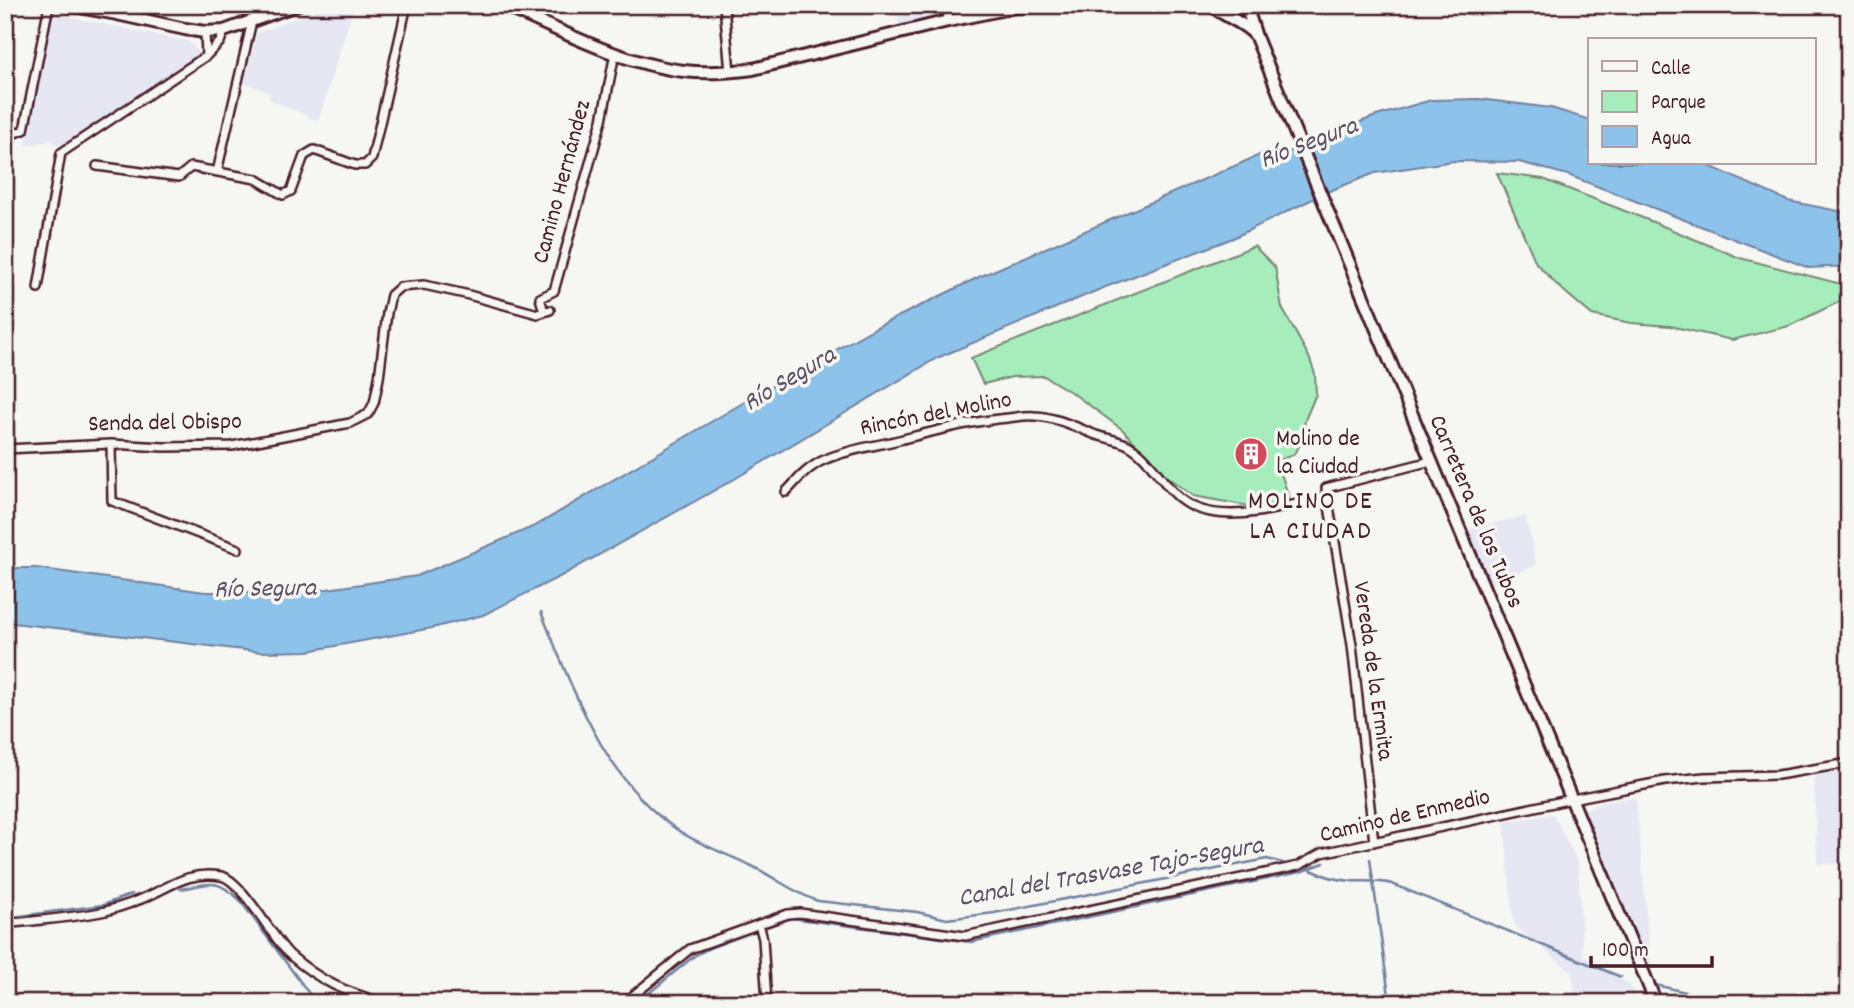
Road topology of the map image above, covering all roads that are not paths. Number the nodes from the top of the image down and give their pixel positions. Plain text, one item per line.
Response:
1 (48, 5) edge
2 (68, 5) edge
3 (296, 5) edge
4 (407, 5) edge
5 (503, 5) edge
6 (724, 5) edge
7 (947, 5) edge
8 (1034, 5) edge
9 (1212, 5) edge
10 (1247, 5) edge
11 (948, 21) junction
12 (253, 22) junction
13 (224, 31) junction
14 (205, 32) junction
15 (1256, 37) junction
16 (615, 53) junction
17 (205, 56) junction
18 (730, 72) junction
19 (5, 136) edge
20 (97, 166) dead end
21 (217, 172) junction
22 (38, 288) dead end
23 (547, 311) joint
24 (111, 444) junction
25 (5, 449) edge
26 (1431, 461) junction
27 (786, 492) dead end
28 (1327, 496) junction
29 (238, 549) dead end
30 (1849, 763) edge
31 (1572, 799) junction
32 (1374, 842) junction
33 (5, 924) edge
34 (759, 924) junction
35 (384, 1003) edge
36 (624, 1003) edge
37 (767, 1003) edge
38 (1656, 1003) edge

1 - 19 street
2 - 14 street
3 - 12 street
4 - 21 street
5 - 16 street
6 - 18 street
7 - 11 street
8 - 11 street
9 - 15 street
10 - 15 street, Carretera de los Tubos
11 - 18 street
12 - 13 street
12 - 21 street
13 - 14 street
13 - 17 street
14 - 17 street
15 - 26 street, Carretera de los Tubos
16 - 18 street
16 - 23 street, Camino Hernández
17 - 22 street
20 - 21 street
23 - 24 street, Senda del Obispo
24 - 25 street, Senda del Obispo
24 - 29 street
26 - 28 street
26 - 31 street, Carretera de los Tubos
27 - 28 street, Rincón del Molino
28 - 32 street, Vereda de la Ermita
30 - 31 street, Camino de Enmedio
31 - 32 street, Camino de Enmedio
31 - 38 street, Carretera de los Tubos
32 - 34 street, Camino de Enmedio
33 - 35 street
34 - 36 street, Camino de Enmedio
34 - 37 street

